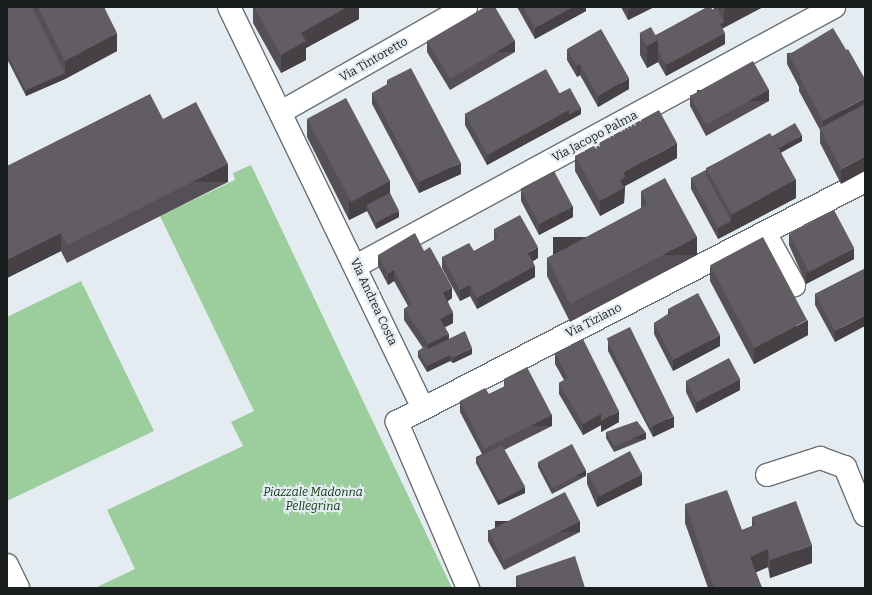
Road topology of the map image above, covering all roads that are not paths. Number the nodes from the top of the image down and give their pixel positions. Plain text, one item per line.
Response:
1 (229, 7) edge
2 (466, 7) edge
3 (834, 7) edge
4 (281, 112) junction
5 (865, 181) edge
6 (765, 232) junction
7 (356, 266) junction
8 (794, 285) dead end
9 (424, 409) junction
10 (767, 475) dead end
11 (865, 515) edge
12 (7, 565) edge
13 (18, 588) edge
14 (468, 588) edge

1 - 4 street, Via Andrea Costa
2 - 4 street, Via Tintoretto
3 - 7 street, Via Jacopo Palma
4 - 7 street, Via Andrea Costa
5 - 6 street, Via Tiziano
6 - 8 street
6 - 9 street, Via Tiziano
7 - 9 street, Via Andrea Costa
9 - 14 street
10 - 11 street
12 - 13 street

